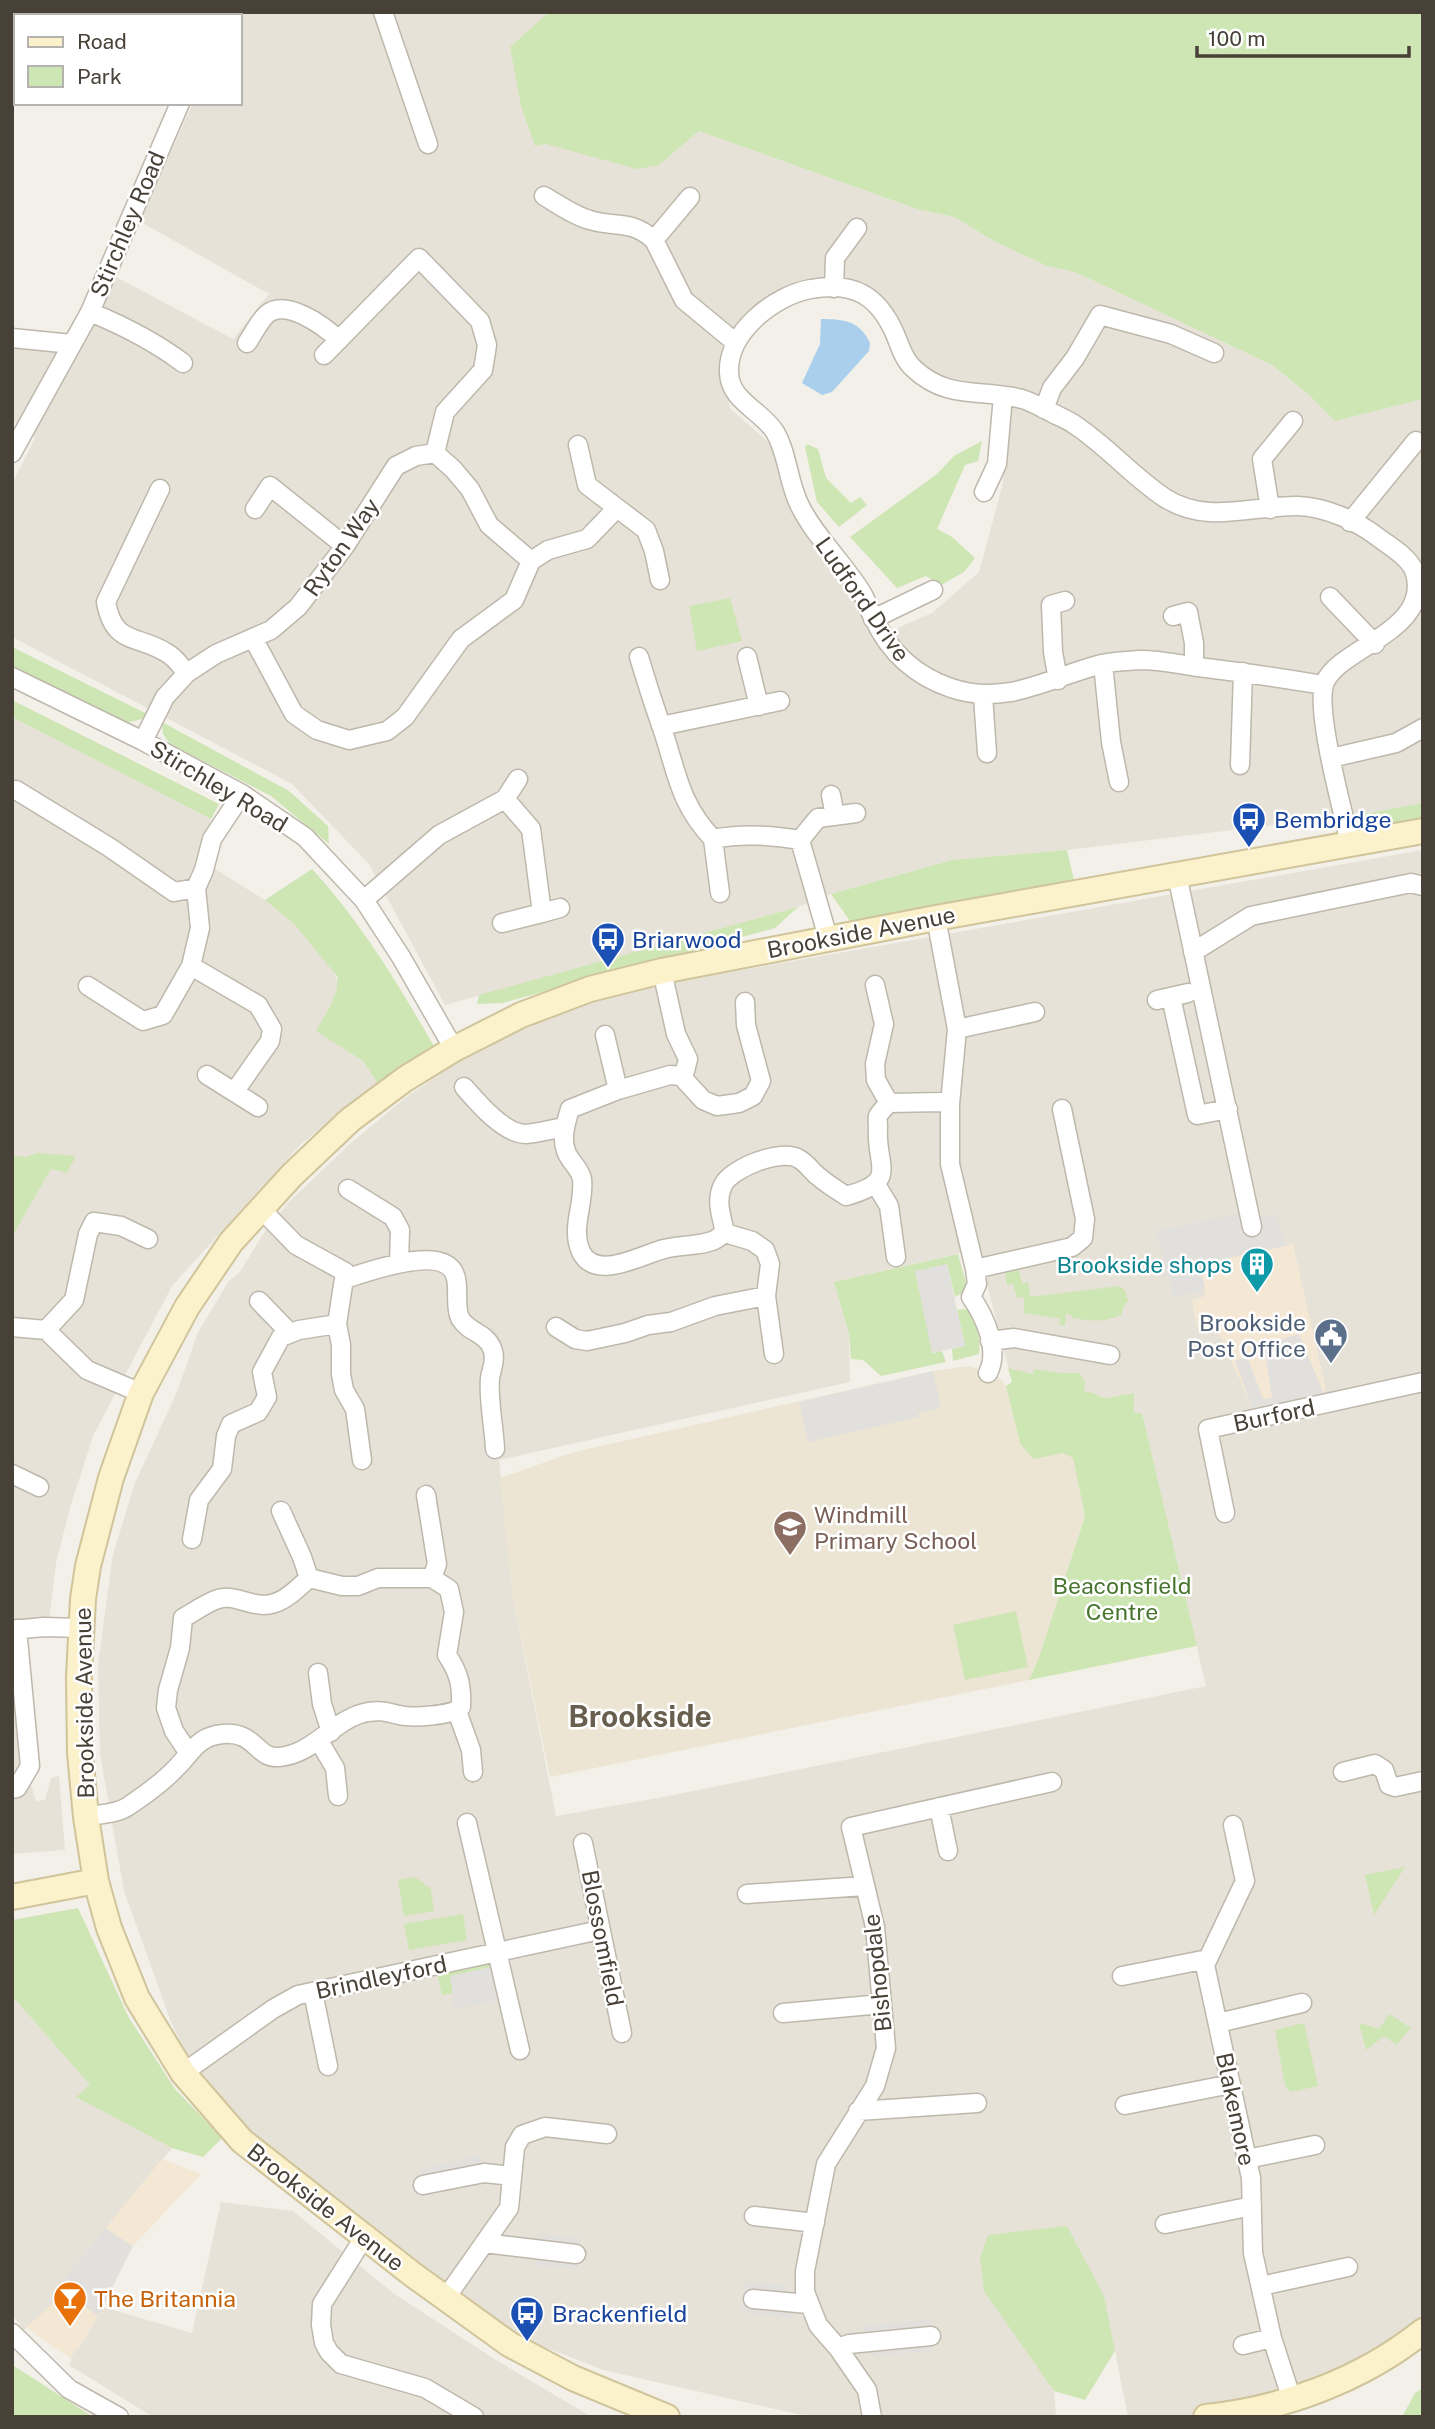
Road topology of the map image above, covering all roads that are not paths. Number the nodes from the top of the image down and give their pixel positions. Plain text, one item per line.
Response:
1 (383, 12) edge
2 (179, 105) edge
3 (428, 144) dead end
4 (544, 196) dead end
5 (690, 197) dead end
6 (857, 228) dead end
7 (654, 240) junction
8 (834, 288) junction
9 (90, 312) junction
10 (12, 338) edge
11 (340, 340) junction
12 (247, 343) dead end
13 (736, 343) junction
14 (72, 344) junction
15 (1214, 353) dead end
16 (324, 355) dead end
17 (183, 363) dead end
18 (1003, 396) junction
19 (1044, 409) junction
20 (1293, 421) dead end
21 (1416, 441) dead end
22 (578, 445) dead end
23 (12, 453) edge
24 (435, 453) junction
25 (160, 489) dead end
26 (984, 492) dead end
27 (617, 508) junction
28 (255, 509) dead end
29 (1270, 509) junction
30 (1350, 522) junction
31 (345, 546) junction
32 (1417, 556) edge
33 (531, 561) junction
34 (660, 580) dead end
35 (933, 590) dead end
36 (1330, 597) dead end
37 (1052, 602) dead end
38 (1182, 609) dead end
39 (873, 619) junction
40 (253, 638) junction
41 (1374, 644) junction
42 (639, 657) dead end
43 (747, 657) dead end
44 (1103, 664) junction
45 (1194, 666) junction
46 (1242, 672) junction
47 (187, 673) junction
48 (12, 677) edge
49 (1058, 680) junction
50 (1324, 685) junction
51 (982, 695) junction
52 (780, 701) dead end
53 (759, 706) junction
54 (661, 726) junction
55 (1423, 728) edge
56 (143, 741) junction
57 (987, 755) dead end
58 (1331, 758) junction
59 (1240, 765) dead end
60 (518, 779) dead end
61 (1119, 782) dead end
62 (16, 790) dead end
63 (242, 794) junction
64 (831, 795) dead end
65 (505, 799) junction
66 (856, 813) dead end
67 (835, 816) junction
68 (1423, 831) edge
69 (713, 839) junction
70 (800, 840) junction
71 (1350, 844) junction
72 (1177, 875) junction
73 (1423, 886) edge
74 (196, 888) junction
75 (720, 893) dead end
76 (364, 900) junction
77 (560, 908) dead end
78 (542, 913) junction
79 (936, 918) junction
80 (502, 923) dead end
81 (828, 939) junction
82 (1193, 952) junction
83 (191, 966) junction
84 (662, 971) junction
85 (875, 985) dead end
86 (89, 986) dead end
87 (1172, 997) dead end
88 (745, 1002) dead end
89 (1035, 1012) dead end
90 (957, 1029) junction
91 (605, 1035) dead end
92 (454, 1049) junction
93 (206, 1075) dead end
94 (681, 1076) junction
95 (464, 1087) dead end
96 (618, 1090) junction
97 (235, 1091) junction
98 (890, 1103) junction
99 (950, 1104) junction
100 (258, 1107) dead end
101 (1062, 1109) dead end
102 (1228, 1109) junction
103 (565, 1127) junction
104 (875, 1183) junction
105 (348, 1189) dead end
106 (261, 1209) junction
107 (1252, 1227) dead end
108 (725, 1233) junction
109 (148, 1239) dead end
110 (896, 1256) dead end
111 (399, 1263) junction
112 (975, 1269) junction
113 (345, 1279) junction
114 (766, 1296) junction
115 (259, 1301) dead end
116 (337, 1324) junction
117 (12, 1327) edge
118 (556, 1327) dead end
119 (46, 1330) junction
120 (290, 1333) junction
121 (990, 1340) junction
122 (774, 1354) dead end
123 (1110, 1355) dead end
124 (988, 1373) dead end
125 (1423, 1382) edge
126 (141, 1393) junction
127 (495, 1449) dead end
128 (362, 1460) dead end
129 (12, 1474) edge
130 (39, 1487) dead end
131 (426, 1495) dead end
132 (281, 1511) dead end
133 (1225, 1513) dead end
134 (192, 1539) dead end
135 (309, 1578) junction
136 (432, 1578) junction
137 (81, 1628) junction
138 (15, 1630) edge
139 (318, 1673) dead end
140 (457, 1711) junction
141 (325, 1737) junction
142 (188, 1752) junction
143 (473, 1772) dead end
144 (1343, 1772) dead end
145 (1052, 1782) dead end
146 (1423, 1782) edge
147 (12, 1789) edge
148 (338, 1796) dead end
149 (939, 1807) junction
150 (86, 1817) junction
151 (467, 1823) dead end
152 (1233, 1825) dead end
153 (583, 1843) dead end
154 (948, 1851) dead end
155 (96, 1881) junction
156 (865, 1886) junction
157 (747, 1894) dead end
158 (12, 1897) edge
159 (600, 1930) junction
160 (498, 1952) junction
161 (1208, 1959) junction
162 (1122, 1976) dead end
163 (313, 1992) junction
164 (1301, 2003) dead end
165 (882, 2004) junction
166 (783, 2013) dead end
167 (1218, 2023) junction
168 (622, 2033) dead end
169 (520, 2050) dead end
170 (328, 2066) dead end
171 (183, 2073) junction
172 (1230, 2084) junction
173 (977, 2103) dead end
174 (1125, 2105) dead end
175 (858, 2111) junction
176 (607, 2134) dead end
177 (1315, 2146) dead end
178 (1247, 2159) junction
179 (512, 2176) junction
180 (423, 2185) dead end
181 (1252, 2206) junction
182 (754, 2216) dead end
183 (815, 2223) junction
184 (1165, 2224) dead end
185 (365, 2236) junction
186 (484, 2243) junction
187 (576, 2254) dead end
188 (1348, 2267) dead end
189 (1261, 2286) junction
190 (445, 2299) junction
191 (753, 2299) dead end
192 (808, 2304) junction
193 (1423, 2331) edge
194 (12, 2333) edge
195 (931, 2336) dead end
196 (1272, 2339) junction
197 (1244, 2344) dead end
198 (838, 2347) junction
199 (1292, 2400) junction
200 (119, 2417) edge
201 (474, 2417) edge
202 (667, 2417) edge
203 (872, 2417) edge
204 (1206, 2417) edge

1 - 3 street
2 - 9 street, Stirchley Road
4 - 7 street
5 - 7 street
6 - 8 street
7 - 13 street
8 - 13 street, Ludford Drive
8 - 18 street, Ludford Drive
9 - 14 street, Stirchley Road
9 - 17 street
10 - 14 street
11 - 12 street
11 - 16 street
11 - 24 street
13 - 39 street, Ludford Drive
14 - 23 street, Stirchley Road
15 - 19 street
18 - 19 street, Ludford Drive
18 - 26 street
19 - 29 street, Ludford Drive
20 - 29 street
21 - 30 street
22 - 27 street
24 - 31 street, Ryton Way
24 - 33 street
25 - 47 street
27 - 33 street
27 - 34 street
28 - 31 street
29 - 30 street, Ludford Drive
30 - 32 street, Ludford Drive
31 - 40 street, Ryton Way
32 - 41 street, Ludford Drive
33 - 40 street
35 - 39 street
36 - 41 street
37 - 49 street
38 - 45 street
39 - 51 street, Ludford Drive
40 - 47 street, Ryton Way
41 - 50 street, Ludford Drive
42 - 54 street
43 - 53 street
44 - 45 street, Ludford Drive
44 - 49 street, Ludford Drive
44 - 61 street
45 - 46 street, Ludford Drive
46 - 50 street, Ludford Drive
46 - 59 street
47 - 56 street, Ryton Way
48 - 56 street, Stirchley Road
49 - 51 street, Ludford Drive
50 - 58 street
51 - 57 street
52 - 53 street
53 - 54 street
54 - 69 street
55 - 58 street
56 - 63 street, Stirchley Road
58 - 71 street
60 - 65 street
62 - 74 street
63 - 74 street
63 - 76 street, Stirchley Road
64 - 67 street
65 - 76 street
65 - 78 street
66 - 67 street
67 - 70 street
68 - 71 street, Brookside Avenue
69 - 70 street
69 - 75 street
70 - 81 street
71 - 72 street, Brookside Avenue
72 - 79 street, Brookside Avenue
72 - 82 street
73 - 82 street
74 - 83 street
76 - 92 street, Stirchley Road
77 - 78 street
78 - 80 street
79 - 81 street, Brookside Avenue
79 - 90 street
81 - 84 street, Brookside Avenue
82 - 102 street
83 - 86 street
83 - 97 street
84 - 92 street, Brookside Avenue
84 - 94 street
85 - 98 street
87 - 102 street
88 - 94 street
89 - 90 street
90 - 99 street
91 - 96 street
92 - 106 street, Brookside Avenue
93 - 97 street
94 - 96 street
95 - 103 street
96 - 103 street
97 - 100 street
98 - 99 street
98 - 104 street
99 - 112 street
101 - 112 street
102 - 107 street
103 - 108 street
104 - 108 street
104 - 110 street
105 - 111 street
106 - 113 street
106 - 126 street, Brookside Avenue
108 - 114 street
109 - 119 street
111 - 113 street
111 - 127 street
112 - 121 street
113 - 116 street
114 - 118 street
114 - 122 street
115 - 120 street
116 - 120 street
116 - 128 street
117 - 119 street
119 - 126 street
120 - 134 street
121 - 123 street
121 - 124 street
125 - 133 street, Burford
126 - 137 street, Brookside Avenue
129 - 130 street
131 - 136 street
132 - 135 street
135 - 136 street
135 - 142 street
136 - 140 street
137 - 138 street
137 - 150 street, Brookside Avenue
138 - 147 street
139 - 141 street
140 - 141 street
140 - 143 street
141 - 142 street
141 - 148 street
142 - 150 street
144 - 146 street
145 - 149 street, Bishopdale
149 - 154 street
149 - 156 street, Bishopdale
150 - 155 street, Brookside Avenue
151 - 160 street
152 - 161 street
153 - 159 street, Blossomfield
155 - 158 street
155 - 171 street, Brookside Avenue
156 - 157 street
156 - 165 street, Bishopdale
159 - 160 street, Brindleyford
159 - 168 street, Blossomfield
160 - 163 street, Brindleyford
160 - 169 street
161 - 162 street
161 - 167 street, Blakemore
163 - 170 street
163 - 171 street, Brindleyford
164 - 167 street
165 - 166 street
165 - 175 street, Bishopdale
167 - 172 street, Blakemore
171 - 185 street, Brookside Avenue
172 - 174 street
172 - 178 street, Blakemore
173 - 175 street
175 - 183 street, Bishopdale
176 - 179 street
177 - 178 street
178 - 181 street, Blakemore
179 - 180 street
179 - 186 street
181 - 184 street
181 - 189 street, Blakemore
182 - 183 street
183 - 192 street, Bishopdale
185 - 190 street, Brookside Avenue
185 - 201 street
186 - 187 street
186 - 190 street
188 - 189 street
189 - 196 street, Blakemore
190 - 202 street, Brookside Avenue
191 - 192 street
192 - 198 street, Bishopdale
193 - 199 street
194 - 200 street
195 - 198 street
196 - 197 street
196 - 199 street, Blakemore
198 - 203 street, Bishopdale
199 - 204 street

